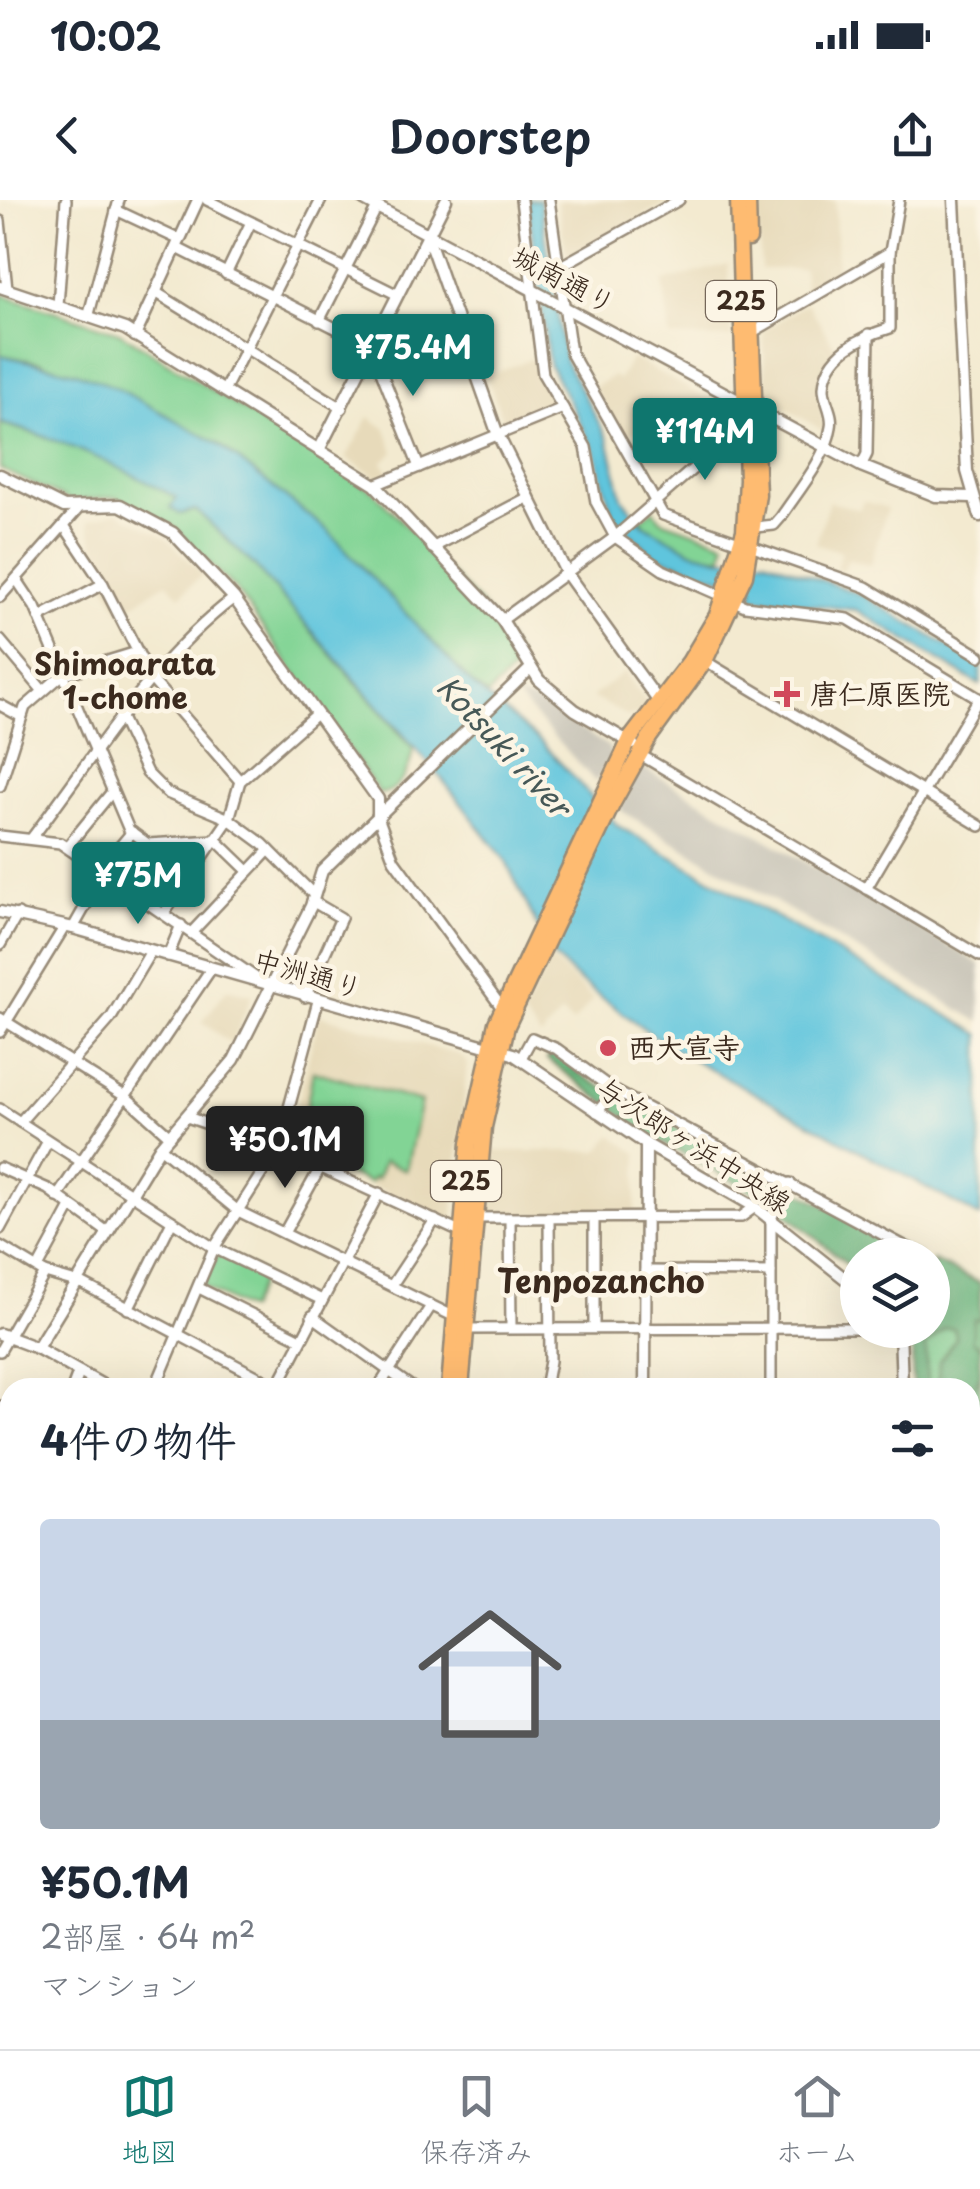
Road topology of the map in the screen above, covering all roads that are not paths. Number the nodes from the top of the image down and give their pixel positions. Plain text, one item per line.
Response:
1 (66, 200) edge
2 (198, 200) edge
3 (207, 200) edge
4 (321, 200) edge
5 (364, 200) edge
6 (446, 200) edge
7 (521, 200) edge
8 (549, 200) edge
9 (680, 200) edge
10 (738, 200) edge
11 (748, 200) edge
12 (899, 200) edge
13 (954, 200) edge
14 (118, 205) edge
15 (377, 207) junction
16 (0, 221) edge
17 (251, 222) junction
18 (426, 232) junction
19 (178, 244) junction
20 (298, 246) junction
21 (890, 252) junction
22 (559, 267) junction
23 (346, 270) junction
24 (226, 274) junction
25 (4, 288) edge
26 (537, 290) junction
27 (156, 292) junction
28 (396, 294) junction
29 (272, 297) junction
30 (563, 304) junction
31 (58, 305) junction
32 (88, 314) junction
33 (319, 320) junction
34 (751, 333) junction
35 (869, 334) junction
36 (135, 336) junction
37 (371, 346) junction
38 (246, 348) junction
39 (224, 391) junction
40 (748, 405) junction
41 (342, 408) junction
42 (564, 408) junction
43 (744, 432) junction
44 (498, 435) junction
45 (824, 446) junction
46 (319, 450) junction
47 (419, 466) junction
48 (861, 466) junction
49 (0, 475) edge
50 (374, 485) junction
51 (529, 497) junction
52 (971, 497) junction
53 (652, 501) junction
54 (78, 509) junction
55 (980, 516) edge
56 (65, 527) junction
57 (756, 527) junction
58 (618, 534) junction
59 (746, 546) junction
60 (432, 548) junction
61 (568, 574) junction
62 (16, 580) junction
63 (102, 584) junction
64 (732, 593) junction
65 (0, 598) edge
66 (234, 598) junction
67 (40, 617) junction
68 (502, 620) junction
69 (0, 640) edge
70 (137, 652) junction
71 (980, 656) edge
72 (705, 660) junction
73 (531, 668) junction
74 (62, 675) junction
75 (152, 680) junction
76 (43, 691) junction
77 (979, 699) edge
78 (659, 702) junction
79 (0, 705) edge
80 (316, 714) junction
81 (20, 716) junction
82 (120, 716) junction
83 (630, 738) junction
84 (97, 750) junction
85 (639, 754) junction
86 (5, 756) edge
87 (240, 782) junction
88 (0, 786) edge
89 (924, 793) junction
90 (111, 794) junction
91 (608, 796) junction
92 (378, 817) junction
93 (228, 819) junction
94 (980, 826) edge
95 (132, 832) junction
96 (0, 836) edge
97 (31, 839) junction
98 (216, 840) junction
99 (67, 847) junction
100 (269, 850) junction
101 (247, 870) junction
102 (102, 871) junction
103 (866, 889) junction
104 (313, 897) junction
105 (0, 912) edge
106 (165, 912) junction
107 (18, 914) junction
108 (181, 925) junction
109 (69, 927) junction
110 (192, 933) junction
111 (0, 945) edge
112 (538, 946) junction
113 (151, 952) junction
114 (168, 956) junction
115 (980, 956) edge
116 (212, 969) junction
117 (268, 986) junction
118 (305, 997) junction
119 (318, 1001) junction
120 (502, 1008) junction
121 (3, 1020) edge
122 (0, 1032) edge
123 (494, 1048) junction
124 (521, 1058) junction
125 (70, 1064) junction
126 (615, 1091) junction
127 (126, 1097) junction
128 (0, 1108) edge
129 (597, 1112) junction
130 (187, 1117) junction
131 (20, 1122) junction
132 (170, 1136) junction
133 (48, 1141) junction
134 (646, 1144) junction
135 (160, 1147) junction
136 (278, 1148) junction
137 (82, 1163) junction
138 (0, 1168) edge
139 (320, 1168) junction
140 (24, 1182) junction
141 (790, 1183) junction
142 (128, 1194) junction
143 (379, 1194) junction
144 (57, 1197) junction
145 (755, 1206) junction
146 (71, 1207) junction
147 (238, 1211) junction
148 (645, 1217) junction
149 (476, 1218) junction
150 (510, 1218) junction
151 (549, 1218) junction
152 (594, 1218) junction
153 (772, 1218) junction
154 (436, 1220) junction
155 (172, 1222) junction
156 (0, 1229) edge
157 (106, 1231) junction
158 (284, 1233) junction
159 (462, 1233) junction
160 (890, 1238) edge
161 (0, 1246) edge
162 (214, 1248) junction
163 (341, 1261) junction
164 (42, 1270) junction
165 (645, 1271) junction
166 (770, 1272) junction
167 (840, 1274) edge
168 (75, 1282) junction
169 (392, 1285) junction
170 (199, 1288) junction
171 (322, 1300) junction
172 (430, 1306) junction
173 (128, 1309) junction
174 (312, 1316) junction
175 (455, 1317) junction
176 (511, 1328) junction
177 (550, 1328) junction
178 (594, 1328) junction
179 (771, 1328) junction
180 (840, 1328) edge
181 (467, 1329) junction
182 (645, 1329) junction
183 (4, 1335) edge
184 (180, 1337) junction
185 (301, 1339) junction
186 (37, 1348) junction
187 (901, 1348) edge
188 (0, 1351) edge
189 (390, 1370) junction
190 (79, 1372) junction
191 (77, 1378) edge
192 (90, 1378) edge
193 (160, 1378) edge
194 (257, 1378) edge
195 (286, 1378) edge
196 (385, 1378) edge
197 (401, 1378) edge
198 (449, 1378) edge
199 (462, 1378) edge
200 (546, 1378) edge
201 (645, 1378) edge
202 (771, 1378) edge
203 (902, 1378) edge

1 - 31 street
2 - 19 street
3 - 17 street
4 - 20 street
5 - 15 street, 城南通り
6 - 18 street
7 - 26 street
8 - 22 street
9 - 22 street
10 - 40 highway, 225
11 - 34 highway, 225
12 - 21 street
13 - 52 street
14 - 19 street
14 - 32 street
15 - 18 street, 城南通り
15 - 23 street
16 - 25 street
17 - 20 street
17 - 24 street
18 - 26 street, 城南通り
18 - 28 street
18 - 44 street
19 - 24 street
19 - 27 street
20 - 23 street
20 - 29 street
21 - 34 street
21 - 35 street
22 - 30 street
23 - 28 street
23 - 33 street
24 - 29 street
25 - 31 street
26 - 30 street, 城南通り
26 - 42 street
27 - 36 street
27 - 38 street
28 - 37 street
29 - 33 street
29 - 38 street
30 - 40 street, 城南通り
30 - 53 street
31 - 32 street
32 - 36 street
33 - 37 street
34 - 40 highway, 225
35 - 45 street
35 - 48 street
36 - 39 street
37 - 41 street
37 - 47 street
38 - 39 street
38 - 41 street
39 - 46 street
40 - 43 highway, 225
40 - 45 street, 城南通り
40 - 57 highway, 225
41 - 46 street
42 - 44 street
42 - 58 street
43 - 53 street
43 - 59 highway, 225
44 - 47 street
44 - 51 street
45 - 48 street, 城南通り
45 - 57 street
46 - 50 street
47 - 50 street
48 - 52 street, 城南通り
49 - 54 street
50 - 60 street
51 - 60 street
51 - 61 street
52 - 55 street
53 - 58 street
53 - 59 street
54 - 56 street
54 - 66 street
56 - 62 street
56 - 63 street
57 - 59 highway, 225
58 - 61 street
58 - 64 street
59 - 64 highway, 225
59 - 71 street
60 - 68 street
61 - 68 street
61 - 78 street
62 - 65 street
62 - 67 street
63 - 67 street
63 - 70 street
64 - 72 highway, 225
64 - 77 street
64 - 78 highway, 225
66 - 75 street
66 - 80 street
67 - 74 street
68 - 73 street
69 - 76 street
70 - 74 street
70 - 75 street
72 - 85 highway, 225
72 - 89 street
73 - 83 street
73 - 92 street
74 - 76 street
74 - 84 street
75 - 82 street
75 - 87 street
76 - 81 street
77 - 89 street
78 - 83 highway, 225
79 - 81 street
80 - 87 street
80 - 92 street
81 - 86 street
82 - 84 street
82 - 93 street
83 - 85 street
83 - 91 highway, 225
84 - 90 street
84 - 97 street
85 - 91 highway, 225
85 - 103 street
86 - 88 street
87 - 93 street
89 - 94 street
89 - 103 street
90 - 95 street
90 - 99 street
91 - 112 highway, 225
92 - 104 street
92 - 120 street
93 - 98 street
93 - 100 street
95 - 98 street
95 - 102 street
96 - 97 street
97 - 99 street
98 - 101 street
98 - 106 street
99 - 102 street
100 - 101 street
100 - 104 street
101 - 110 street
102 - 106 street
102 - 109 street
103 - 115 street
104 - 117 street
104 - 118 street
105 - 107 street, 中洲通り
106 - 108 street
107 - 109 street, 中洲通り
107 - 111 street
108 - 110 street
108 - 114 street
109 - 113 street, 中洲通り
109 - 121 street
110 - 117 street
112 - 120 highway, 225
112 - 123 highway, 225
113 - 114 street, 中洲通り
113 - 125 street
114 - 116 street, 中洲通り
116 - 117 street, 中洲通り
116 - 127 street
117 - 118 street, 中洲通り
117 - 130 street
118 - 119 street, 中洲通り
119 - 123 street, 中洲通り
119 - 136 street
120 - 123 highway, 225
121 - 122 street
121 - 125 street
123 - 124 street, 与次郎ヶ浜中央線
123 - 149 highway, 225
123 - 159 highway, 225
124 - 126 street
124 - 129 street, 与次郎ヶ浜中央線
125 - 127 street
125 - 131 street
126 - 129 street
126 - 141 street
127 - 132 street
127 - 137 street
128 - 131 street
129 - 134 street, 与次郎ヶ浜中央線
130 - 132 street
130 - 136 street
131 - 133 street
132 - 135 street
133 - 137 street
133 - 140 street
134 - 145 street, 与次郎ヶ浜中央線
134 - 148 street
135 - 142 street
135 - 147 street
136 - 139 street
136 - 147 street
137 - 142 street
137 - 144 street
138 - 140 street
139 - 143 street
139 - 158 street
140 - 144 street
140 - 156 street
141 - 153 street
141 - 160 street
142 - 155 street
142 - 157 street
143 - 154 street
143 - 163 street
144 - 146 street
145 - 148 street
145 - 153 street, 与次郎ヶ浜中央線
146 - 157 street
146 - 164 street
147 - 158 street
147 - 162 street
148 - 152 street
148 - 165 street
149 - 150 street
149 - 181 highway, 225
150 - 151 street
150 - 176 street
151 - 152 street
151 - 177 street
152 - 178 street
153 - 166 street
153 - 167 street, 与次郎ヶ浜中央線
154 - 159 street
154 - 169 street
155 - 162 street
155 - 173 street
157 - 168 street
158 - 163 street
159 - 175 highway, 225
161 - 164 street
162 - 170 street
162 - 171 street
163 - 169 street
163 - 171 street
164 - 168 street
164 - 183 street
165 - 166 street
165 - 182 street
166 - 179 street
168 - 173 street
168 - 186 street
169 - 172 street
170 - 184 street
170 - 185 street
171 - 174 street
172 - 175 street
172 - 189 street
173 - 184 street
174 - 185 street
174 - 189 street
175 - 181 street
175 - 198 highway, 225
176 - 177 street
176 - 181 street
177 - 178 street
177 - 200 street
178 - 182 street
179 - 180 street
179 - 182 street
179 - 202 street
181 - 199 highway, 225
182 - 201 street
183 - 186 street
183 - 188 street
184 - 193 street
184 - 194 street
185 - 195 street
186 - 190 street
187 - 203 street
189 - 196 street
189 - 197 street
190 - 191 street
190 - 192 street

